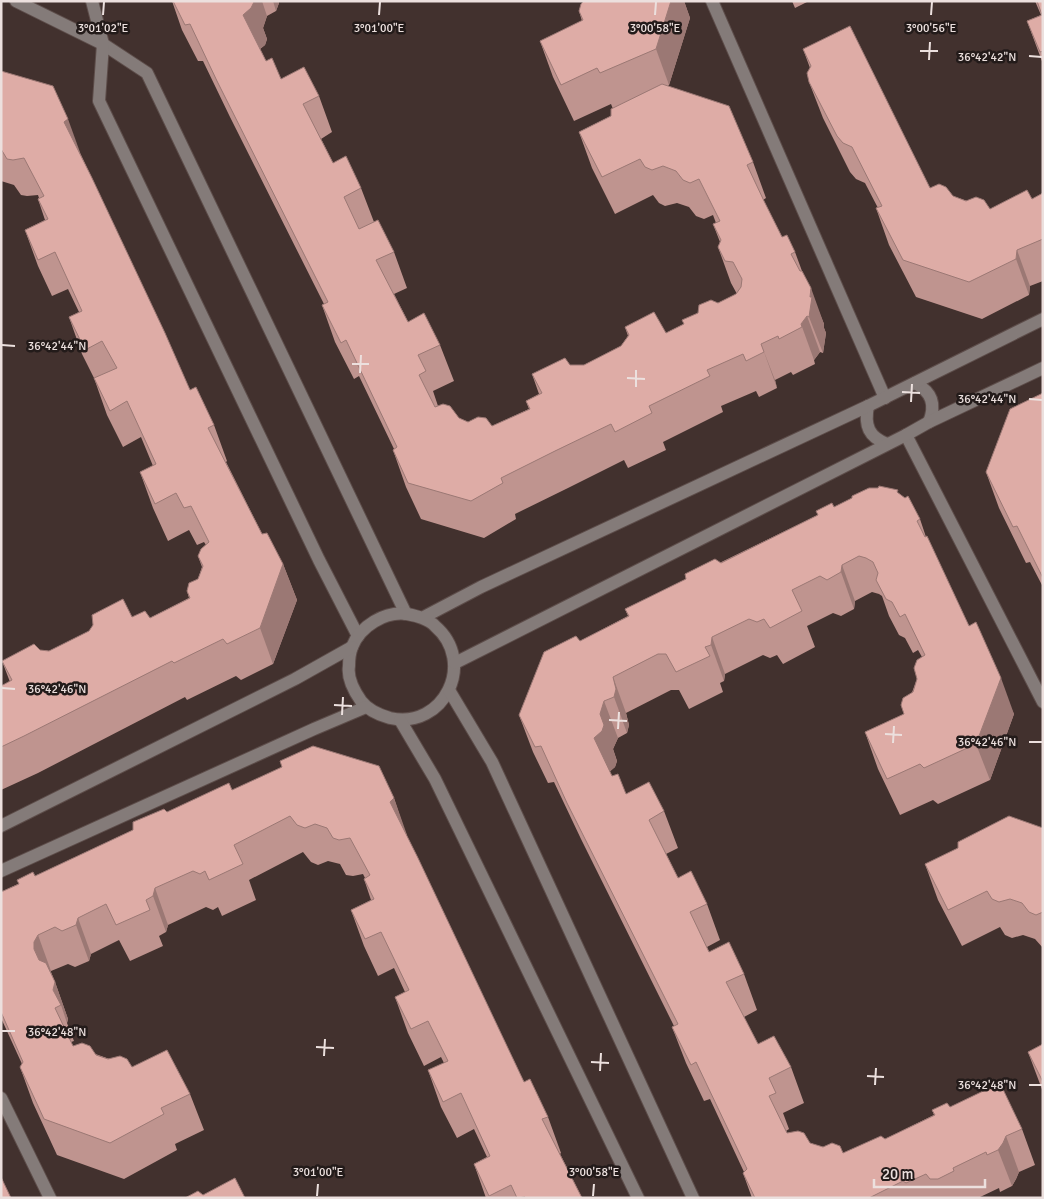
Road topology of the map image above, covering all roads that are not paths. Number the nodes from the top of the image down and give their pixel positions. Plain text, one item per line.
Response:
1 (16, 1) edge
2 (92, 1) edge
3 (712, 1) edge
4 (103, 44) junction
5 (1043, 318) edge
6 (1043, 368) edge
7 (916, 383) junction
8 (885, 398) junction
9 (868, 406) junction
10 (929, 422) junction
11 (906, 435) junction
12 (888, 444) junction
13 (406, 614) junction
14 (422, 618) junction
15 (355, 642) junction
16 (455, 662) junction
17 (449, 690) junction
18 (1043, 702) edge
19 (366, 707) junction
20 (400, 720) junction
21 (1, 826) edge
22 (1, 870) edge
23 (1, 1098) edge
24 (50, 1198) edge
25 (638, 1198) edge
26 (694, 1198) edge

1 - 4 street
2 - 4 street
3 - 8 street
4 - 13 street
4 - 15 street
5 - 7 street
6 - 10 street
7 - 8 street
7 - 10 street
8 - 9 street
9 - 12 street
9 - 14 street
10 - 11 street
11 - 12 street
11 - 18 street
12 - 16 street
13 - 14 street
13 - 15 street
14 - 16 street
15 - 19 street
15 - 21 street
16 - 17 street
17 - 20 street
17 - 26 street
19 - 20 street
19 - 22 street
20 - 25 street
23 - 24 street

